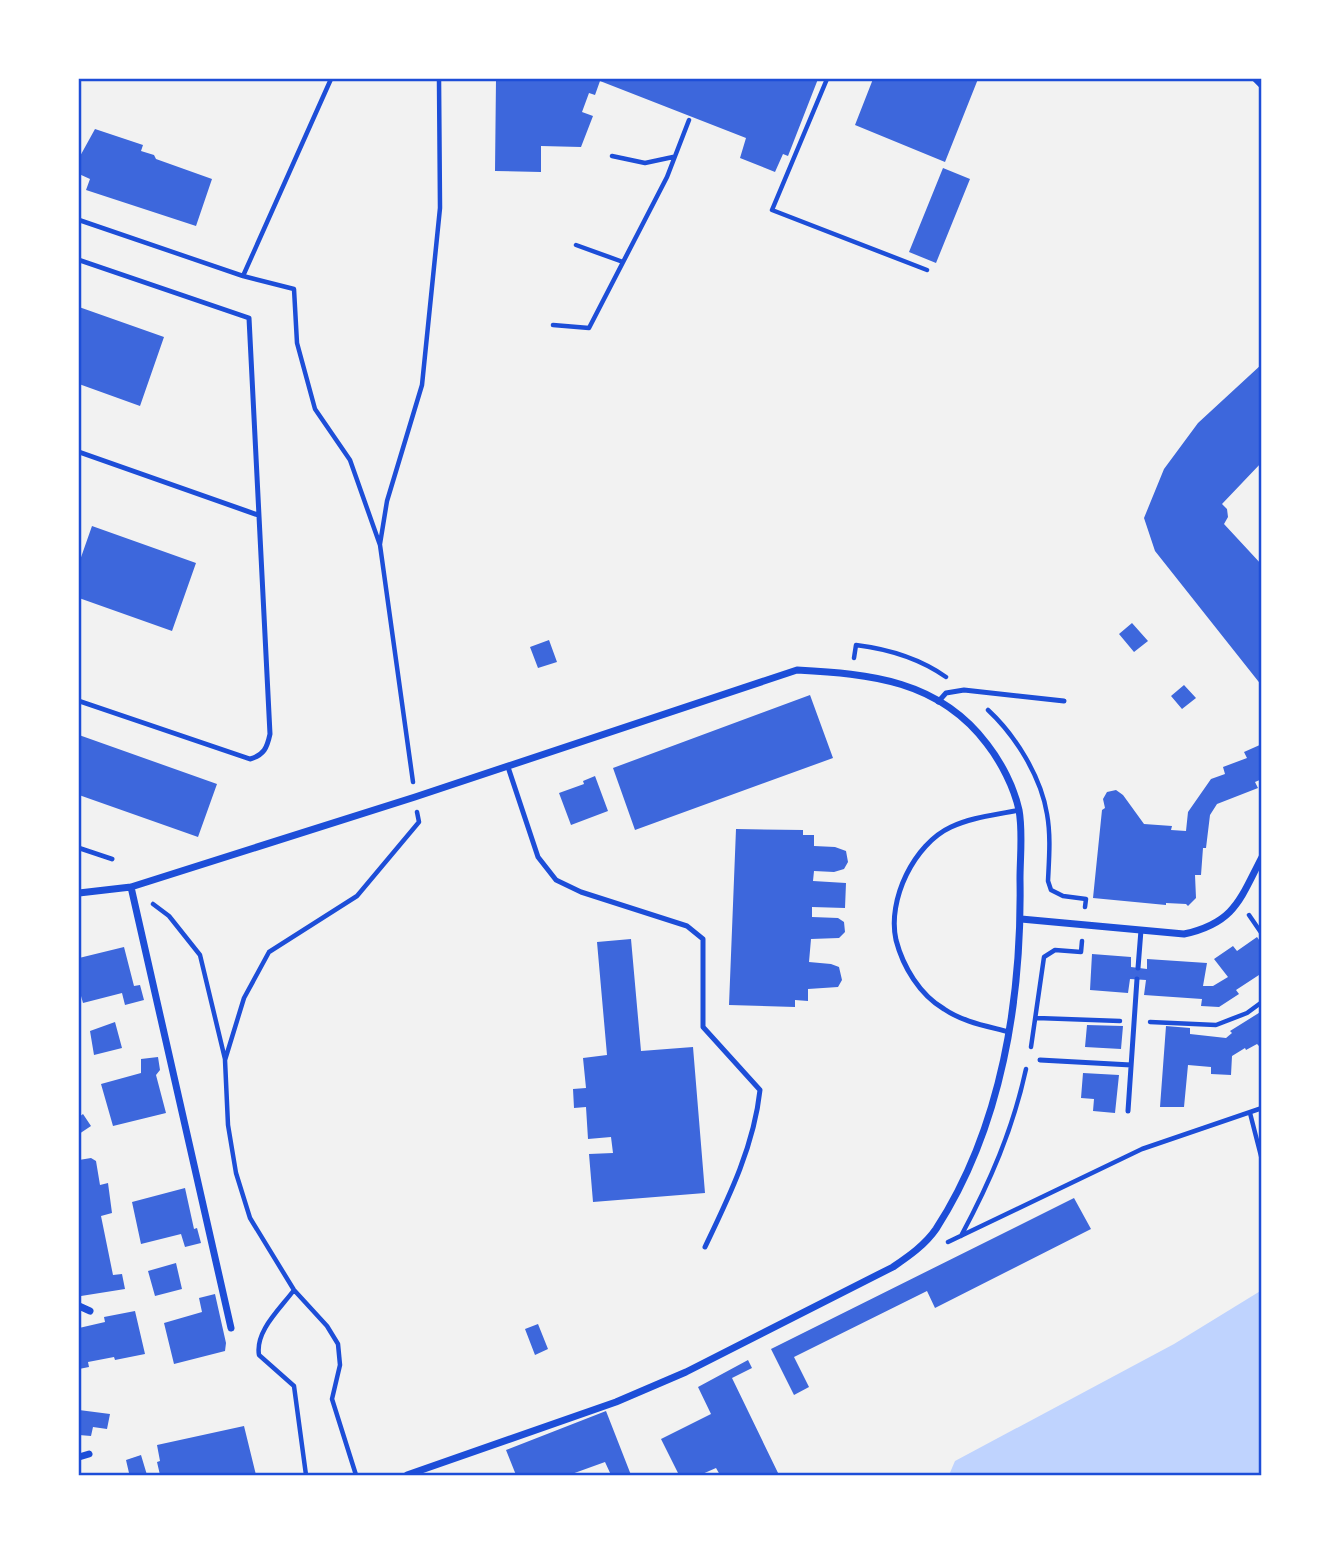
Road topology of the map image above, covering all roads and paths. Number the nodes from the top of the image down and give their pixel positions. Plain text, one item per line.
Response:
1 (331, 79) edge
2 (439, 79) edge
3 (827, 79) edge
4 (1255, 79) edge
5 (1262, 86) edge
6 (689, 120) dead end
7 (612, 156) dead end
8 (674, 157) junction
9 (79, 220) edge
10 (576, 245) dead end
11 (79, 260) edge
12 (623, 262) junction
13 (927, 270) dead end
14 (243, 276) junction
15 (553, 325) dead end
16 (79, 452) edge
17 (258, 515) junction
18 (380, 545) junction
19 (79, 701) edge
20 (1064, 701) dead end
21 (938, 702) junction
22 (508, 766) junction
23 (415, 797) junction
24 (1019, 810) junction
25 (79, 848) edge
26 (1262, 857) edge
27 (112, 859) dead end
28 (131, 887) junction
29 (79, 892) edge
30 (1021, 919) junction
31 (1141, 930) junction
32 (1082, 937) dead end
33 (1138, 968) dead end
34 (1137, 979) dead end
35 (1009, 1032) junction
36 (1029, 1054) dead end
37 (225, 1060) junction
38 (1040, 1060) dead end
39 (1131, 1065) junction
40 (1027, 1066) dead end
41 (1262, 1108) edge
42 (1128, 1111) dead end
43 (1250, 1113) junction
44 (1262, 1160) edge
45 (961, 1236) junction
46 (922, 1245) junction
47 (705, 1247) dead end
48 (294, 1290) junction
49 (79, 1306) edge
50 (90, 1311) dead end
51 (231, 1328) dead end
52 (89, 1454) dead end
53 (79, 1457) edge
54 (306, 1475) edge
55 (356, 1475) edge
56 (407, 1475) edge

1 - 14 path
2 - 18 path
3 - 13 path
4 - 5 street
6 - 8 path
7 - 8 path
8 - 12 path
9 - 14 path
10 - 12 path
11 - 17 lane
12 - 15 path
14 - 18 path
16 - 17 lane
17 - 19 lane
18 - 23 path
20 - 21 lane
21 - 22 street
21 - 24 street
22 - 23 street
22 - 47 lane
23 - 28 street
23 - 37 path
24 - 30 street
24 - 35 lane
25 - 27 lane
26 - 31 street
28 - 29 street
28 - 37 path
28 - 51 street
30 - 31 street
30 - 35 street
31 - 33 lane
32 - 36 path
34 - 39 lane
35 - 46 street
37 - 48 path
38 - 39 lane
39 - 42 lane
40 - 45 path
41 - 43 path
43 - 44 path
43 - 45 path
45 - 46 path
46 - 56 street
48 - 54 path
48 - 55 path
49 - 50 street
52 - 53 street

